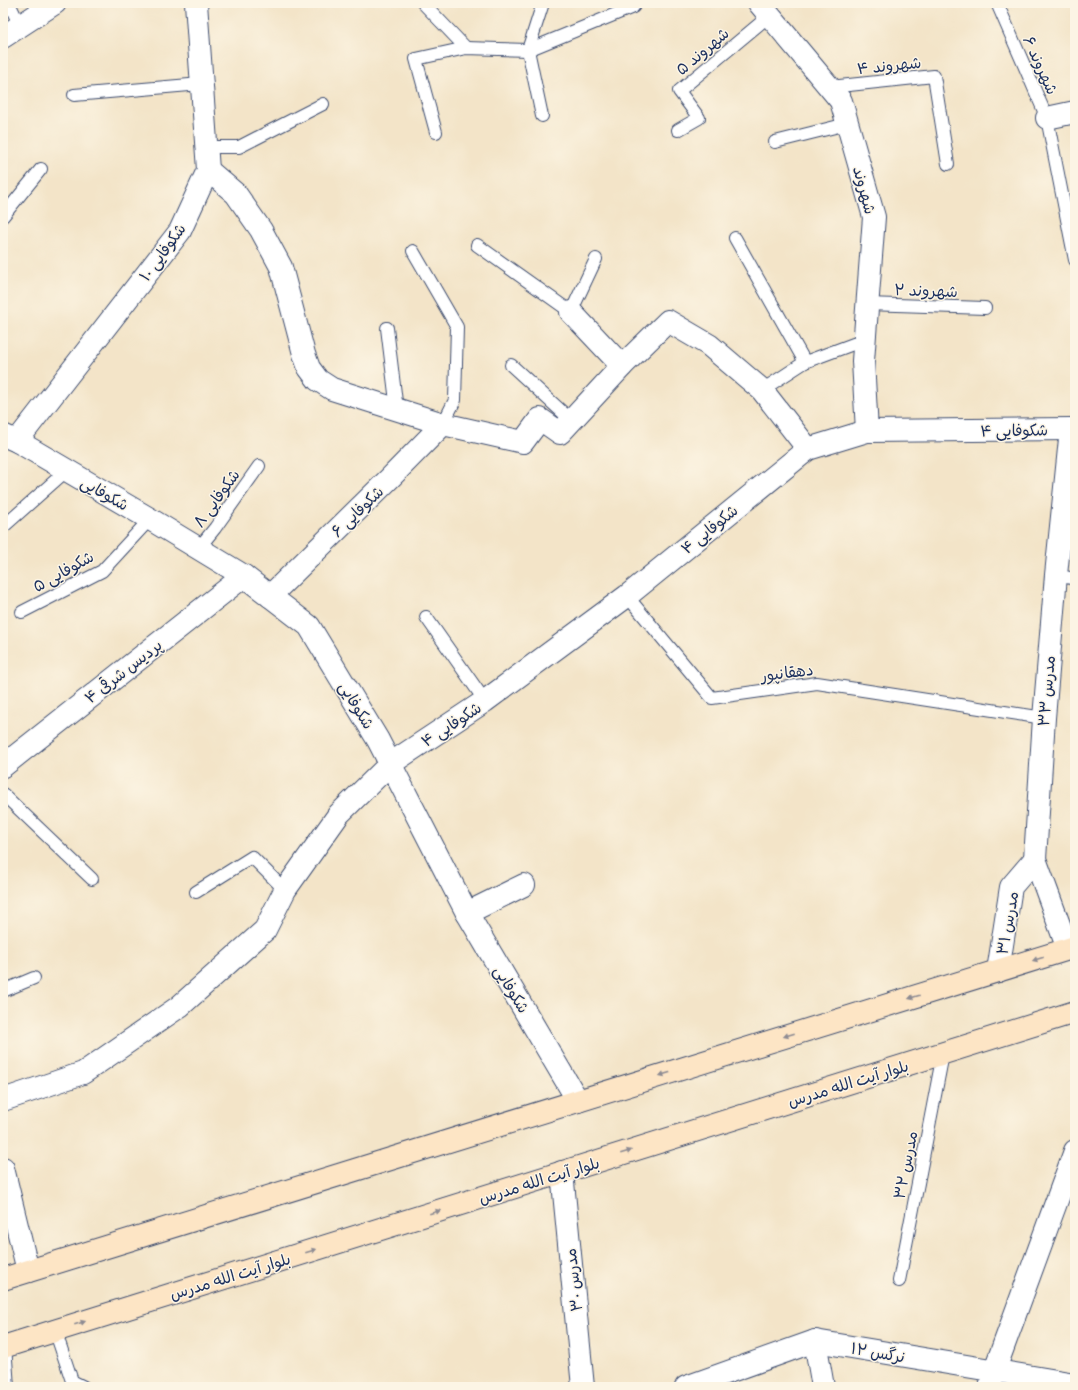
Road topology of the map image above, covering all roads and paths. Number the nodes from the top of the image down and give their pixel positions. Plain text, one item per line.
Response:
1 (9, 3) edge
2 (55, 3) edge
3 (196, 3) edge
4 (423, 3) edge
5 (543, 3) edge
6 (636, 3) edge
7 (997, 3) edge
8 (765, 9) edge
9 (11, 32) edge
10 (466, 48) junction
11 (528, 50) junction
12 (201, 84) junction
13 (830, 87) junction
14 (74, 95) dead end
15 (323, 104) dead end
16 (1075, 112) edge
17 (542, 116) dead end
18 (1047, 118) junction
19 (847, 124) junction
20 (678, 130) dead end
21 (436, 132) dead end
22 (775, 142) dead end
23 (206, 147) junction
24 (948, 164) dead end
25 (41, 169) dead end
26 (208, 170) junction
27 (3, 216) edge
28 (735, 238) dead end
29 (477, 245) dead end
30 (413, 251) dead end
31 (596, 259) dead end
32 (1075, 260) edge
33 (867, 304) junction
34 (985, 308) dead end
35 (571, 312) junction
36 (387, 328) dead end
37 (864, 340) junction
38 (805, 362) junction
39 (511, 364) dead end
40 (622, 366) junction
41 (762, 390) junction
42 (397, 410) junction
43 (571, 420) junction
44 (443, 424) junction
45 (1073, 429) edge
46 (866, 431) junction
47 (10, 438) edge
48 (808, 449) junction
49 (259, 466) dead end
50 (66, 471) junction
51 (150, 519) junction
52 (3, 528) edge
53 (198, 548) junction
54 (244, 576) junction
55 (1066, 577) edge
56 (270, 596) junction
57 (626, 596) junction
58 (22, 612) dead end
59 (426, 617) dead end
60 (485, 701) junction
61 (1044, 718) junction
62 (390, 764) junction
63 (3, 766) edge
64 (3, 794) edge
65 (1035, 859) junction
66 (92, 879) dead end
67 (524, 885) dead end
68 (285, 890) junction
69 (196, 892) dead end
70 (467, 913) junction
71 (1072, 948) edge
72 (998, 971) junction
73 (34, 978) dead end
74 (3, 991) edge
75 (1075, 1012) edge
76 (943, 1054) junction
77 (3, 1100) edge
78 (578, 1101) junction
79 (1075, 1151) edge
80 (3, 1168) edge
81 (562, 1172) junction
82 (28, 1271) junction
83 (3, 1278) edge
84 (899, 1281) dead end
85 (55, 1330) junction
86 (815, 1341) junction
87 (4, 1347) edge
88 (992, 1379) edge
89 (1075, 1384) edge
90 (8, 1387) edge
91 (84, 1387) edge
92 (583, 1387) edge
93 (686, 1387) edge
94 (823, 1387) edge

1 - 9 lane
2 - 9 street
3 - 12 street, شکوفایی ۱۰
4 - 10 lane
5 - 11 lane
6 - 11 lane
7 - 18 lane, شهروند ۶
8 - 13 street, شهروند
8 - 20 lane, شهروند ۵
10 - 11 lane
10 - 21 lane
11 - 17 lane
12 - 14 lane
12 - 23 street, شکوفایی ۱۰
13 - 19 street, شهروند
13 - 24 lane, شهروند ۴
15 - 23 lane
16 - 18 street
18 - 32 lane, شهروند ۶
19 - 22 lane
19 - 33 street, شهروند
23 - 26 street, شکوفایی ۱۰
25 - 27 lane
26 - 42 street
26 - 47 street, شکوفایی ۱۰
28 - 38 lane
29 - 35 lane
30 - 44 lane
31 - 35 lane
33 - 34 lane, شهروند ۲
33 - 37 street, شهروند
35 - 40 street
36 - 42 lane
37 - 38 lane
37 - 46 street, شهروند
38 - 41 lane
39 - 43 lane
40 - 41 street
40 - 43 street
41 - 48 street
42 - 44 street
43 - 44 street
44 - 56 street, شکوفایی ۶
45 - 46 street, شکوفایی ۴
45 - 55 street, مدرس ۳۳
46 - 48 street, شکوفایی ۴
47 - 50 street, شکوفایی
48 - 57 street, شکوفایی ۴
49 - 53 lane, شکوفایی ۸
50 - 51 street, شکوفایی
50 - 52 lane
51 - 53 street, شکوفایی
51 - 58 lane, شکوفایی ۵
53 - 54 street, شکوفایی
54 - 56 street, شکوفایی
54 - 63 street, پردیس شرقی ۴
55 - 61 street, مدرس ۳۳
56 - 62 street, شکوفایی
57 - 60 street, شکوفایی ۴
57 - 61 lane, دهقانپور
59 - 60 lane
60 - 62 street, شکوفایی ۴
61 - 65 street, مدرس ۳۳
62 - 68 street, شکوفایی ۴
62 - 70 street, شکوفایی
64 - 66 lane
65 - 71 street, مدرس ۳۳
65 - 72 street, مدرس ۳۱
67 - 70 street
68 - 69 lane
68 - 77 street, شکوفایی ۴
70 - 78 street, شکوفایی
71 -> 72 main road
72 -> 78 main road
73 - 74 lane
75 - 76 main road, بلوار آیت الله مدرس
81 -> 76 main road, بلوار آیت الله مدرس
76 - 84 lane, مدرس ۳۲
78 - 82 main road
79 - 88 street
80 - 82 street
85 -> 81 main road, بلوار آیت الله مدرس
81 - 92 street, مدرس ۳۰
82 - 83 main road
85 - 87 main road, بلوار آیت الله مدرس
85 - 91 lane
86 - 88 street, نرگس ۱۲
86 - 93 street, نرگس ۱۲
86 - 94 street
87 - 90 lane
88 - 89 street, نرگس ۱۲

